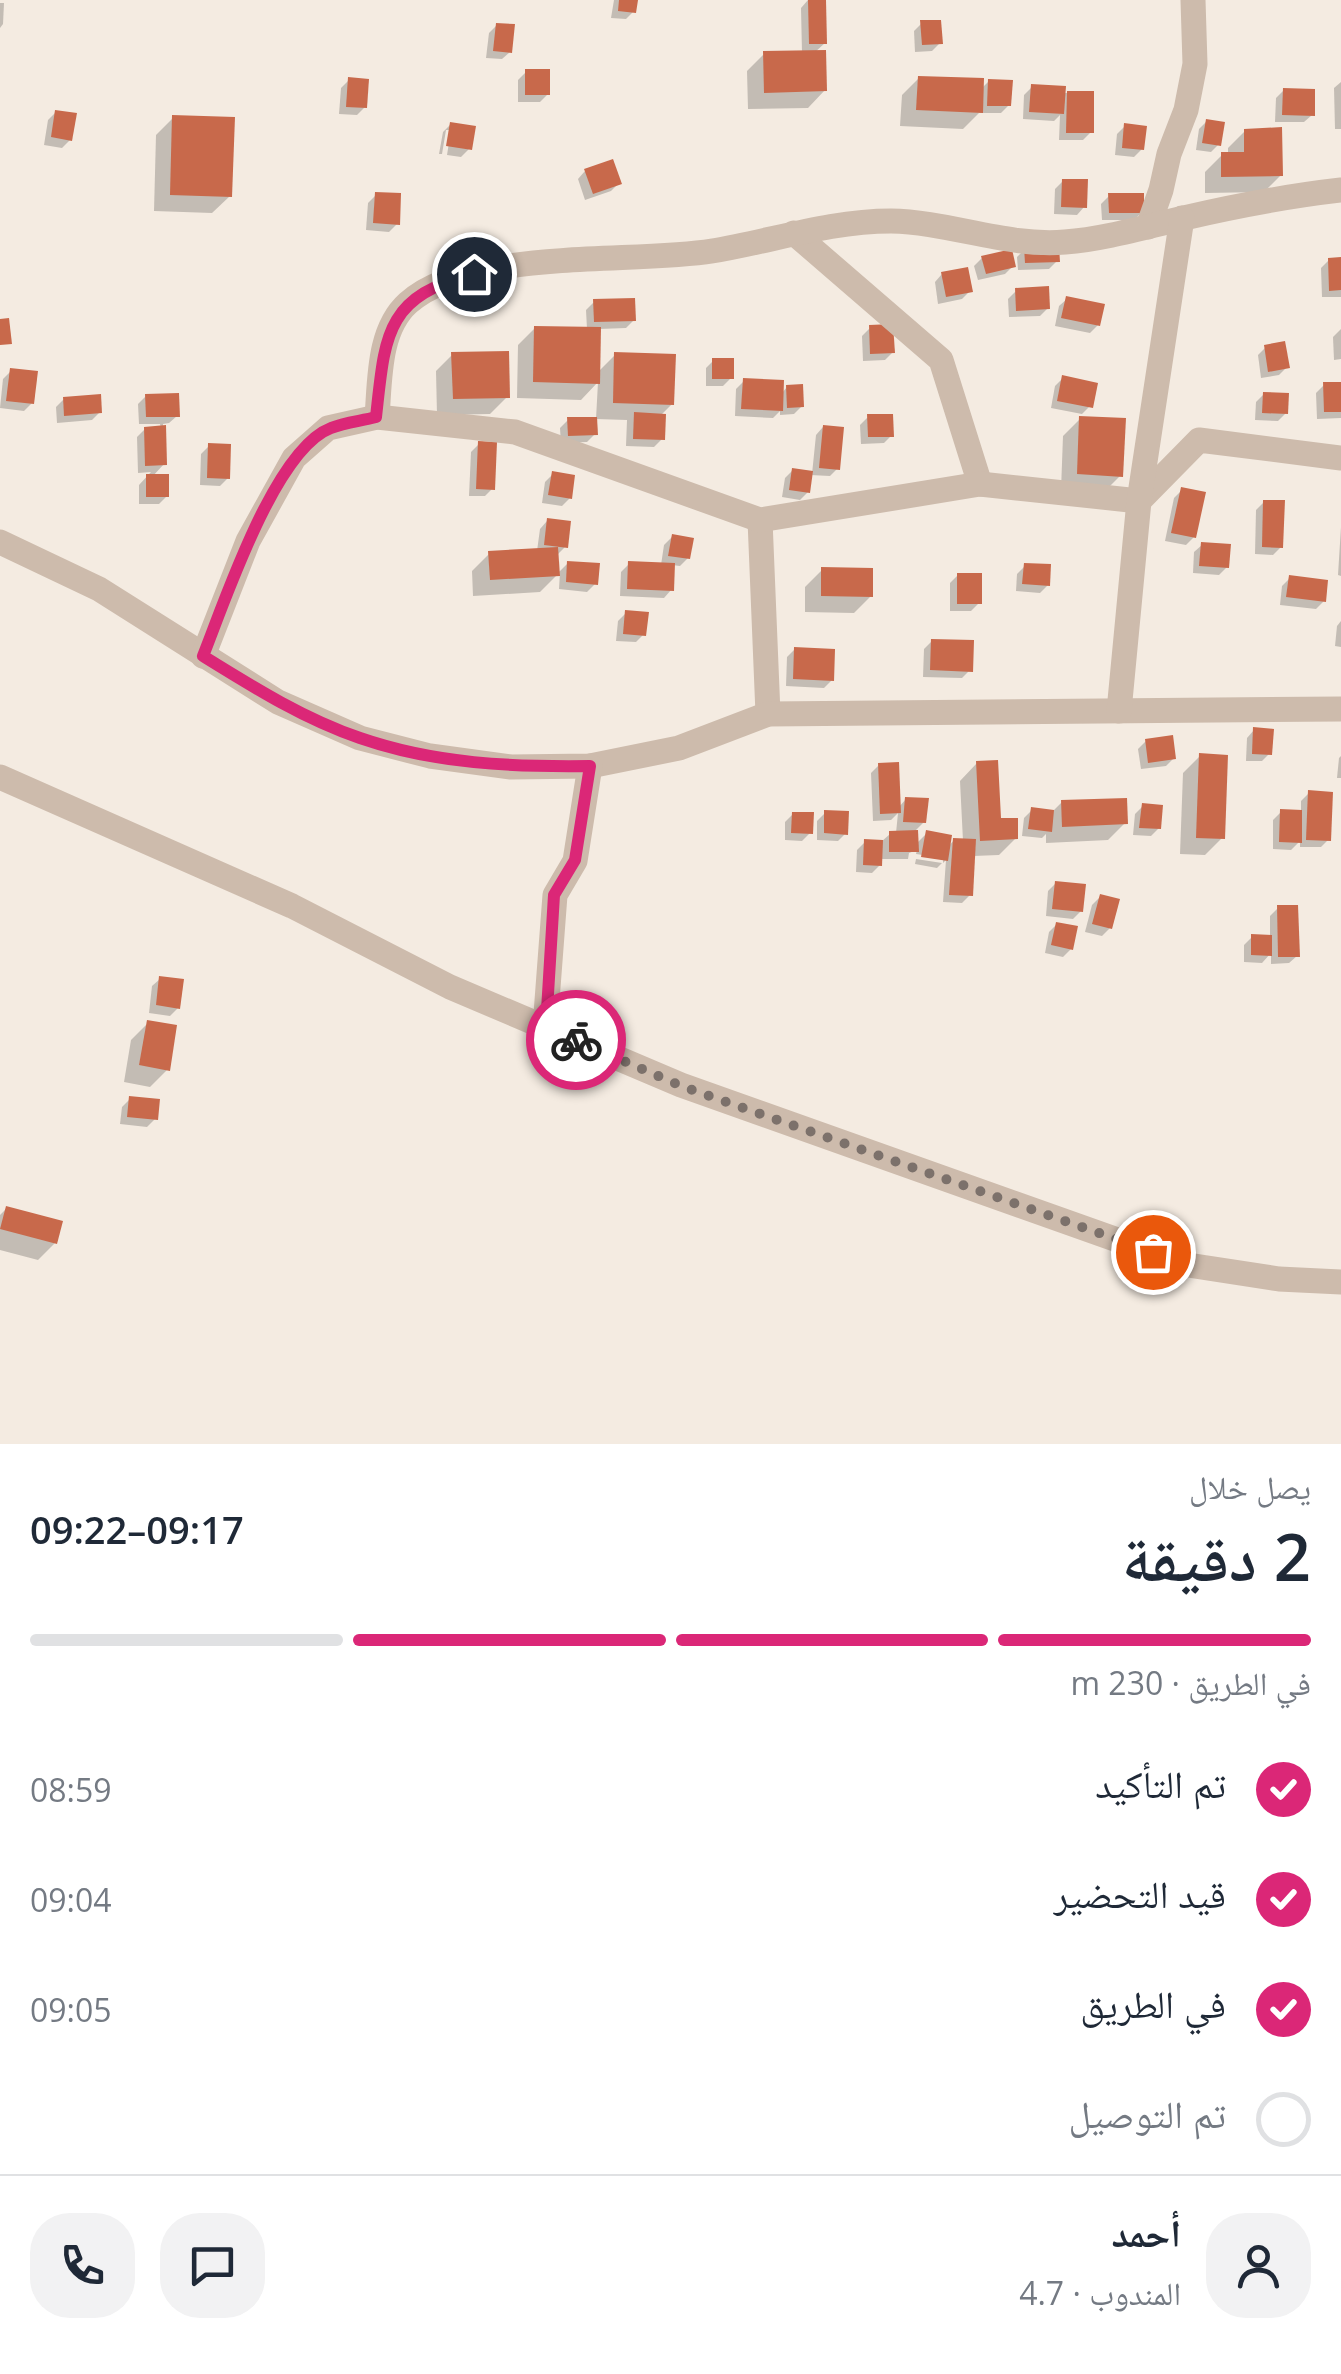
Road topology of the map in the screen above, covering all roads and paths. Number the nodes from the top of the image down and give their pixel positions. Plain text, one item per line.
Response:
1 (1193, 0) edge
2 (1341, 190) edge
3 (1182, 218) junction
4 (1148, 227) junction
5 (794, 234) junction
6 (376, 417) junction
7 (1341, 458) edge
8 (980, 484) junction
9 (1139, 501) junction
10 (760, 520) junction
11 (0, 542) edge
12 (203, 656) junction
13 (1341, 709) edge
14 (1119, 711) junction
15 (768, 714) junction
16 (590, 766) junction
17 (0, 778) edge
18 (546, 1027) junction
19 (1341, 1282) edge

1 - 4 street
2 - 3 street
3 - 4 street
3 - 9 street
4 - 5 street
5 - 6 street
5 - 8 street
6 - 10 street
6 - 12 street
7 - 9 street
8 - 9 street
8 - 10 street
9 - 14 street
10 - 15 street
11 - 12 street
12 - 16 street
13 - 14 street
14 - 15 street
15 - 16 street
16 - 18 street
17 - 18 street
18 - 19 street

